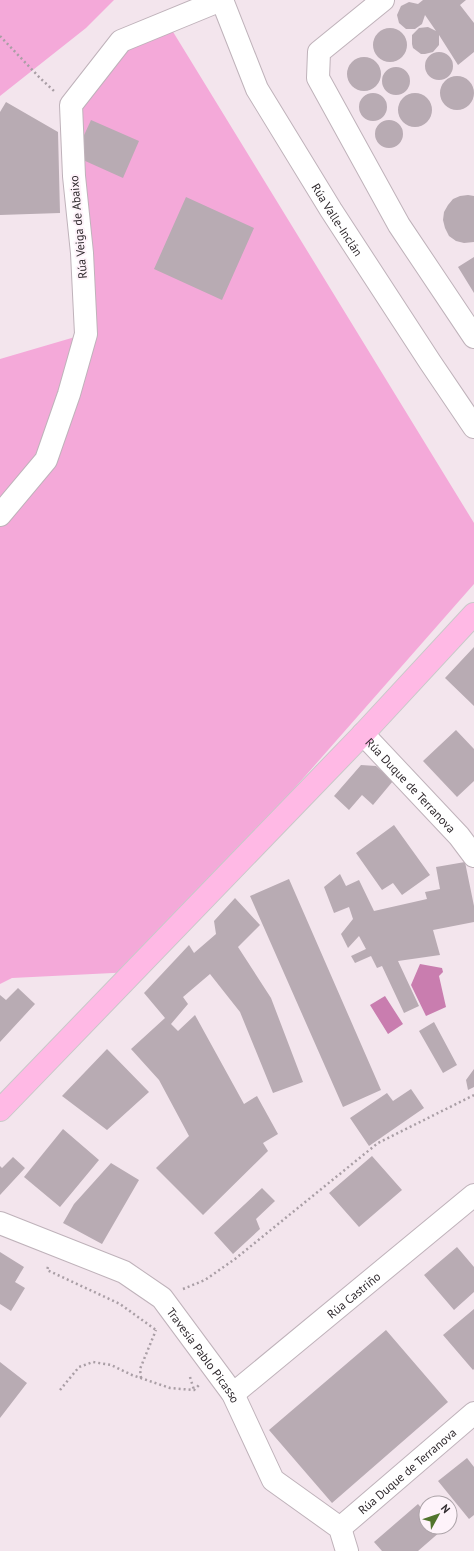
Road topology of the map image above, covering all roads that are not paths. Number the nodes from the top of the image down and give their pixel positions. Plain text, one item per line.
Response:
1 (222, 0) edge
2 (383, 0) edge
3 (474, 337) edge
4 (474, 427) edge
5 (0, 515) edge
6 (474, 614) edge
7 (363, 734) junction
8 (474, 856) edge
9 (0, 1110) edge
10 (474, 1195) edge
11 (0, 1223) edge
12 (232, 1394) junction
13 (474, 1413) edge
14 (340, 1528) junction
15 (347, 1551) edge

1 - 4 street, Rúa Valle-Inclán
1 - 5 street, Rúa Veiga de Abaixo
2 - 3 street
6 - 7 highway
7 - 8 street, Rúa Duque de Terranova
7 - 9 highway
10 - 12 street, Rúa Castriño
11 - 12 street, Travesía Pablo Picasso
12 - 14 street, Travesía Pablo Picasso
13 - 14 street, Rúa Duque de Terranova
14 - 15 street

